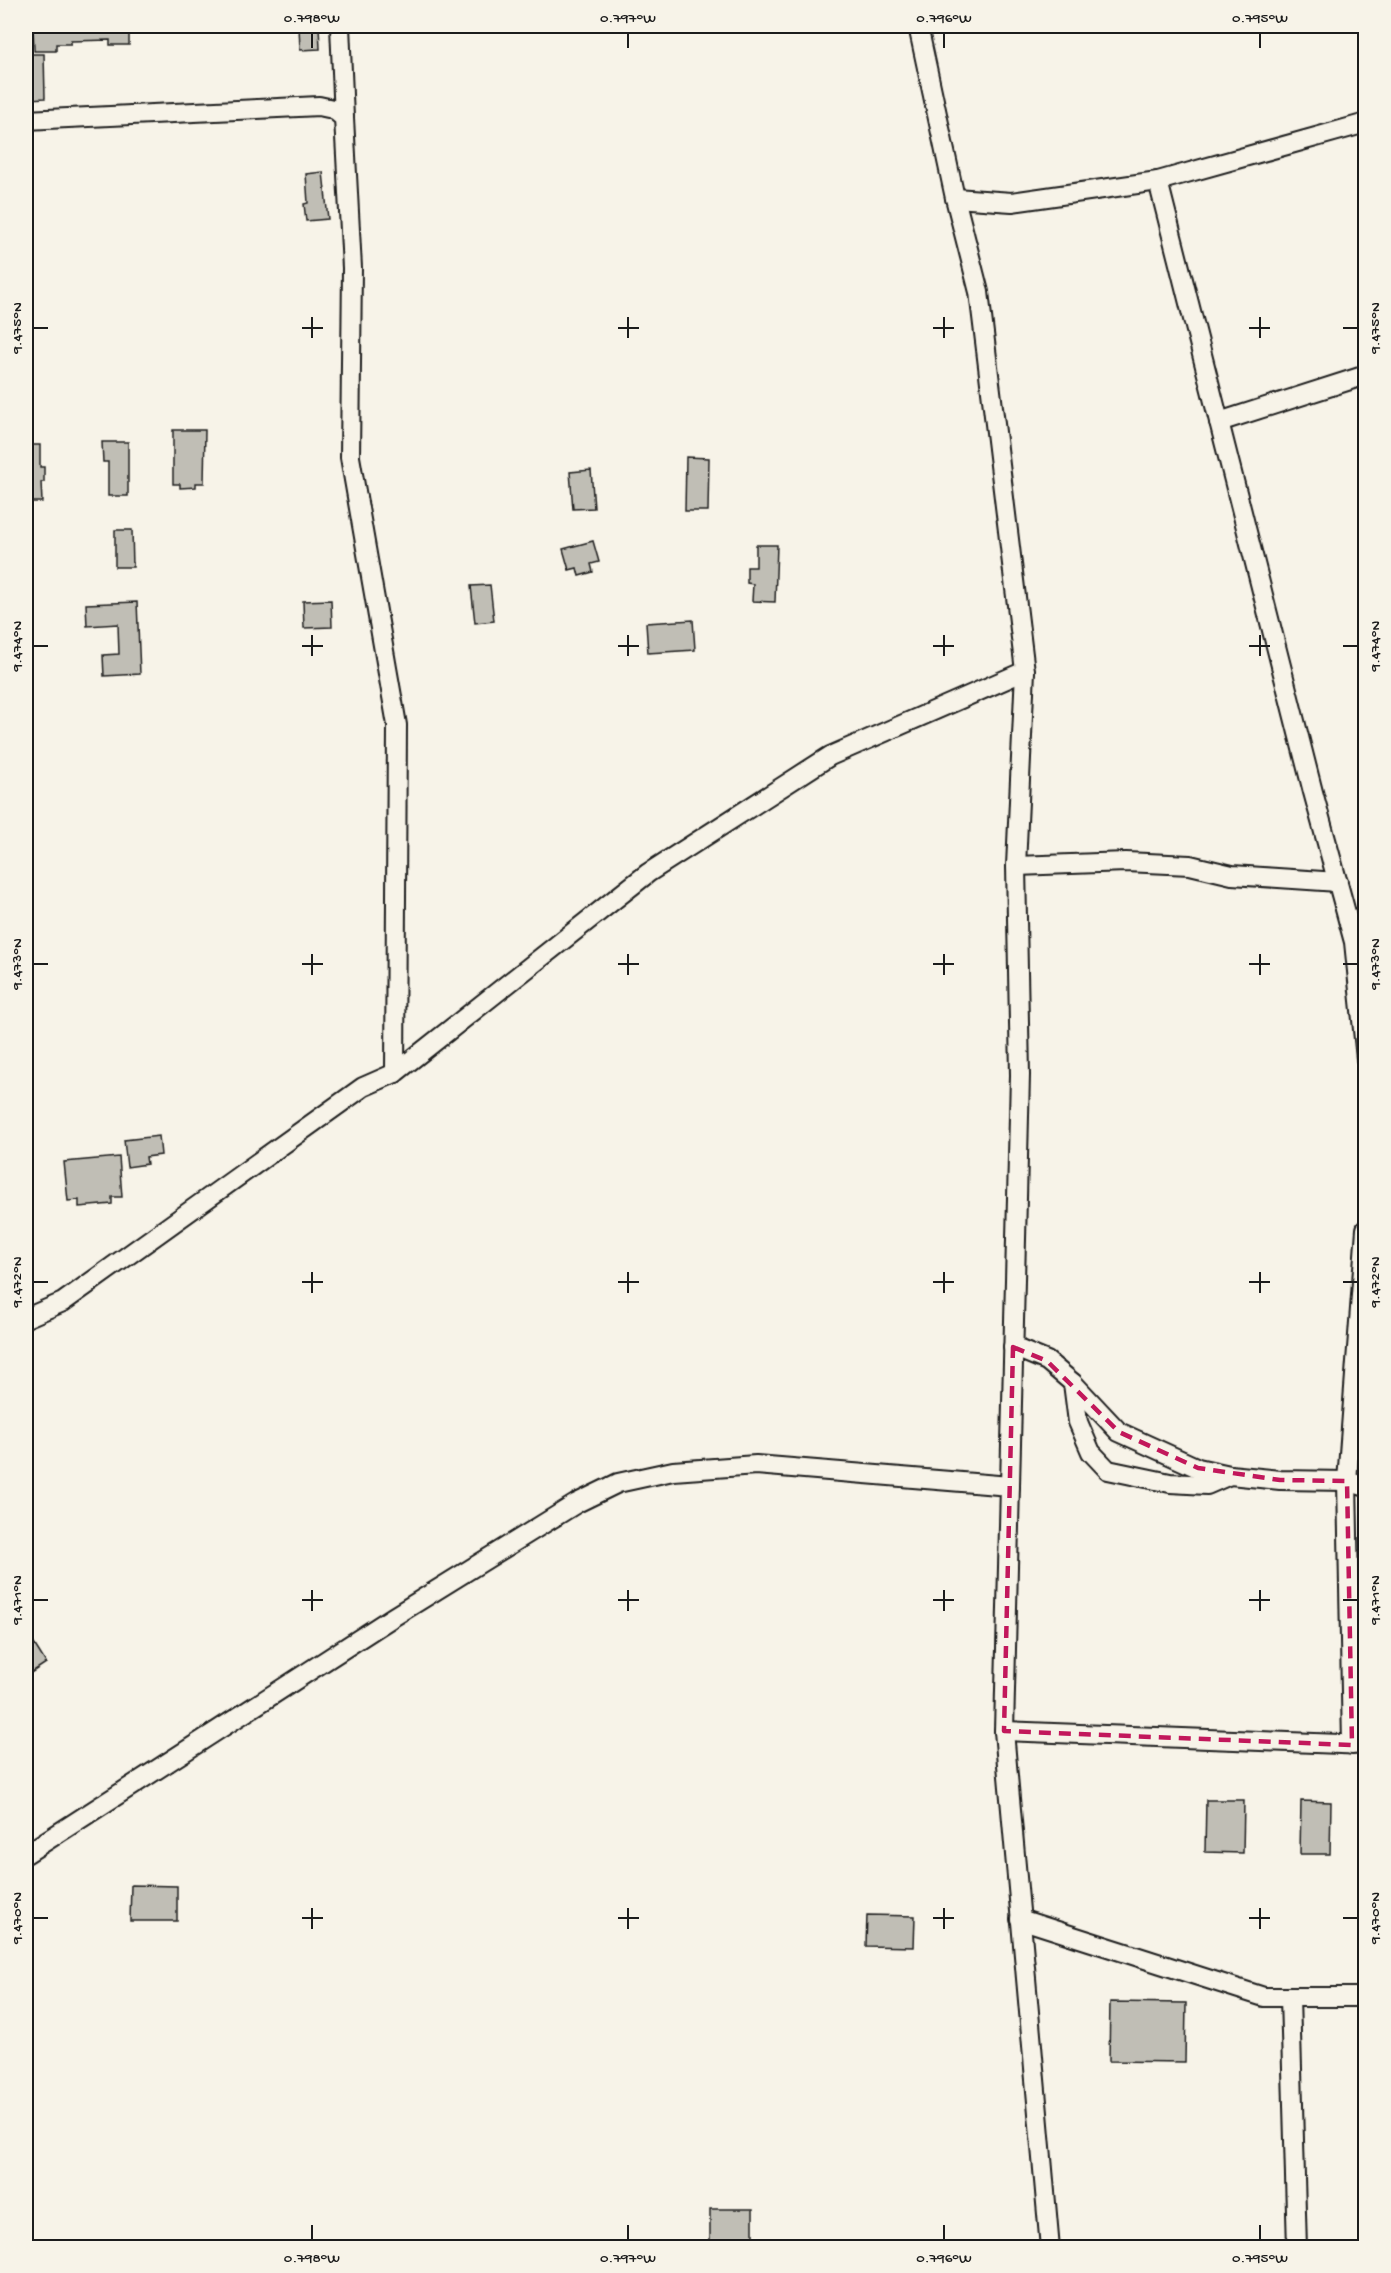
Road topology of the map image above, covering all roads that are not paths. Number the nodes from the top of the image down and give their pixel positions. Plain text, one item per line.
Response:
1 (340, 26) edge
2 (918, 26) edge
3 (344, 118) junction
4 (26, 120) edge
5 (1365, 123) edge
6 (1158, 181) junction
7 (955, 198) junction
8 (1365, 375) edge
9 (1219, 422) junction
10 (1025, 671) junction
11 (1016, 866) junction
12 (1338, 882) junction
13 (1365, 1059) edge
14 (395, 1073) junction
15 (1365, 1229) edge
16 (26, 1318) edge
17 (1013, 1347) junction
18 (1073, 1383) junction
19 (1230, 1475) junction
20 (1347, 1480) junction
21 (1010, 1486) junction
22 (1365, 1487) edge
23 (1004, 1731) junction
24 (1359, 1745) edge
25 (26, 1854) edge
26 (1020, 1918) junction
27 (1290, 1997) junction
28 (1365, 1997) edge
29 (1050, 2247) edge
30 (1297, 2247) edge

1 - 3 street
2 - 7 street
3 - 4 street
3 - 14 street
5 - 6 street
6 - 7 street
6 - 9 street
7 - 10 street
8 - 9 street
9 - 12 street
10 - 11 street
10 - 14 street
11 - 12 street
11 - 17 street
12 - 13 street
14 - 16 street
15 - 20 street
17 - 18 street
17 - 21 street
18 - 19 street
18 - 19 street
19 - 20 street
20 - 22 street
20 - 24 street
21 - 23 street
21 - 25 street
23 - 24 street
23 - 26 street
26 - 27 street
26 - 29 street
27 - 28 street
27 - 30 street

